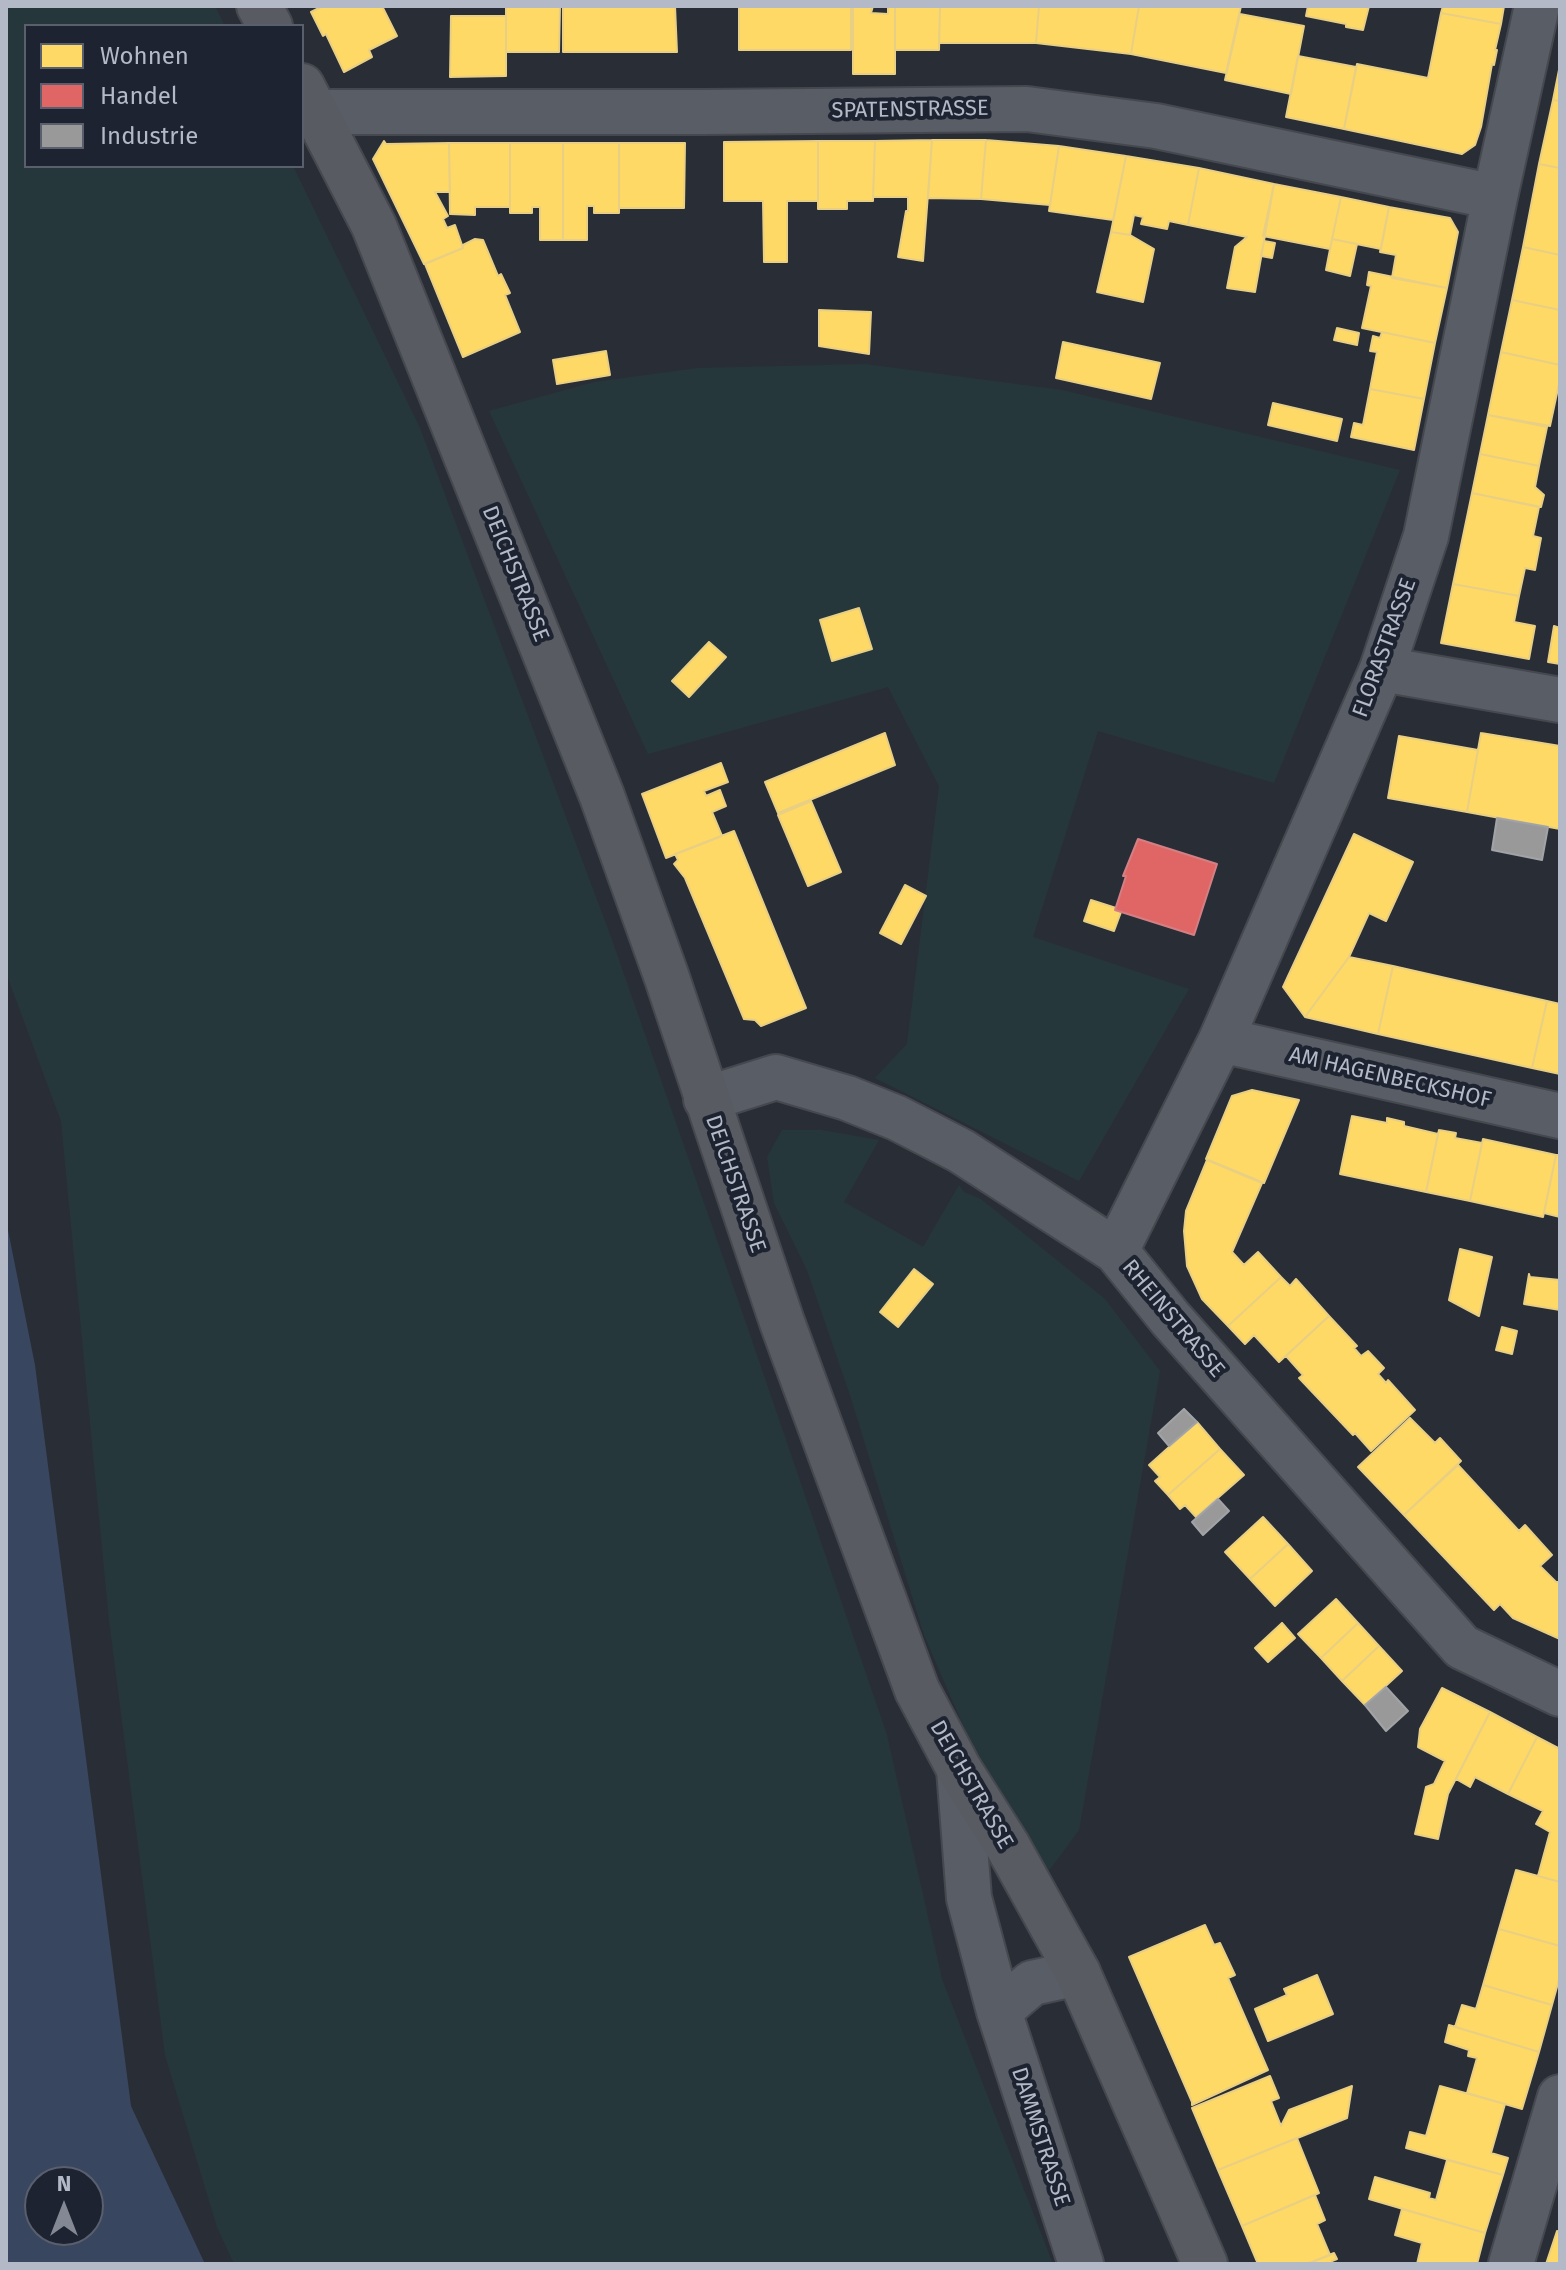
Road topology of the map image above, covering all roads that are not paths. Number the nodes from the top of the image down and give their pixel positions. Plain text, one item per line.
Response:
1 (259, 6) edge
2 (1537, 6) edge
3 (269, 24) edge
4 (309, 99) edge
5 (1495, 197) junction
6 (1382, 669) junction
7 (1560, 700) edge
8 (1221, 1040) junction
9 (706, 1099) junction
10 (1560, 1116) edge
11 (1116, 1251) junction
12 (1560, 1694) edge
13 (959, 1769) junction
14 (1078, 1973) junction
15 (999, 2011) junction
16 (1560, 2097) edge
17 (1081, 2264) edge
18 (1205, 2264) edge
19 (1511, 2264) edge

1 - 3 street
2 - 5 street, FLORASTRASSE
4 - 5 street, SPATENSTRASSE
4 - 9 street, DEICHSTRASSE
5 - 6 street, FLORASTRASSE
6 - 7 street
6 - 8 street, FLORASTRASSE
8 - 10 street, AM HAGENBECKSHOF
8 - 11 street, FLORASTRASSE
9 - 11 street, RHEINSTRASSE
9 - 13 street, DEICHSTRASSE
11 - 12 street, RHEINSTRASSE
13 - 14 street, DEICHSTRASSE
13 - 15 street, DAMMSTRASSE
14 - 15 street
14 - 18 street, DEICHSTRASSE
15 - 17 street, DAMMSTRASSE
16 - 19 street

